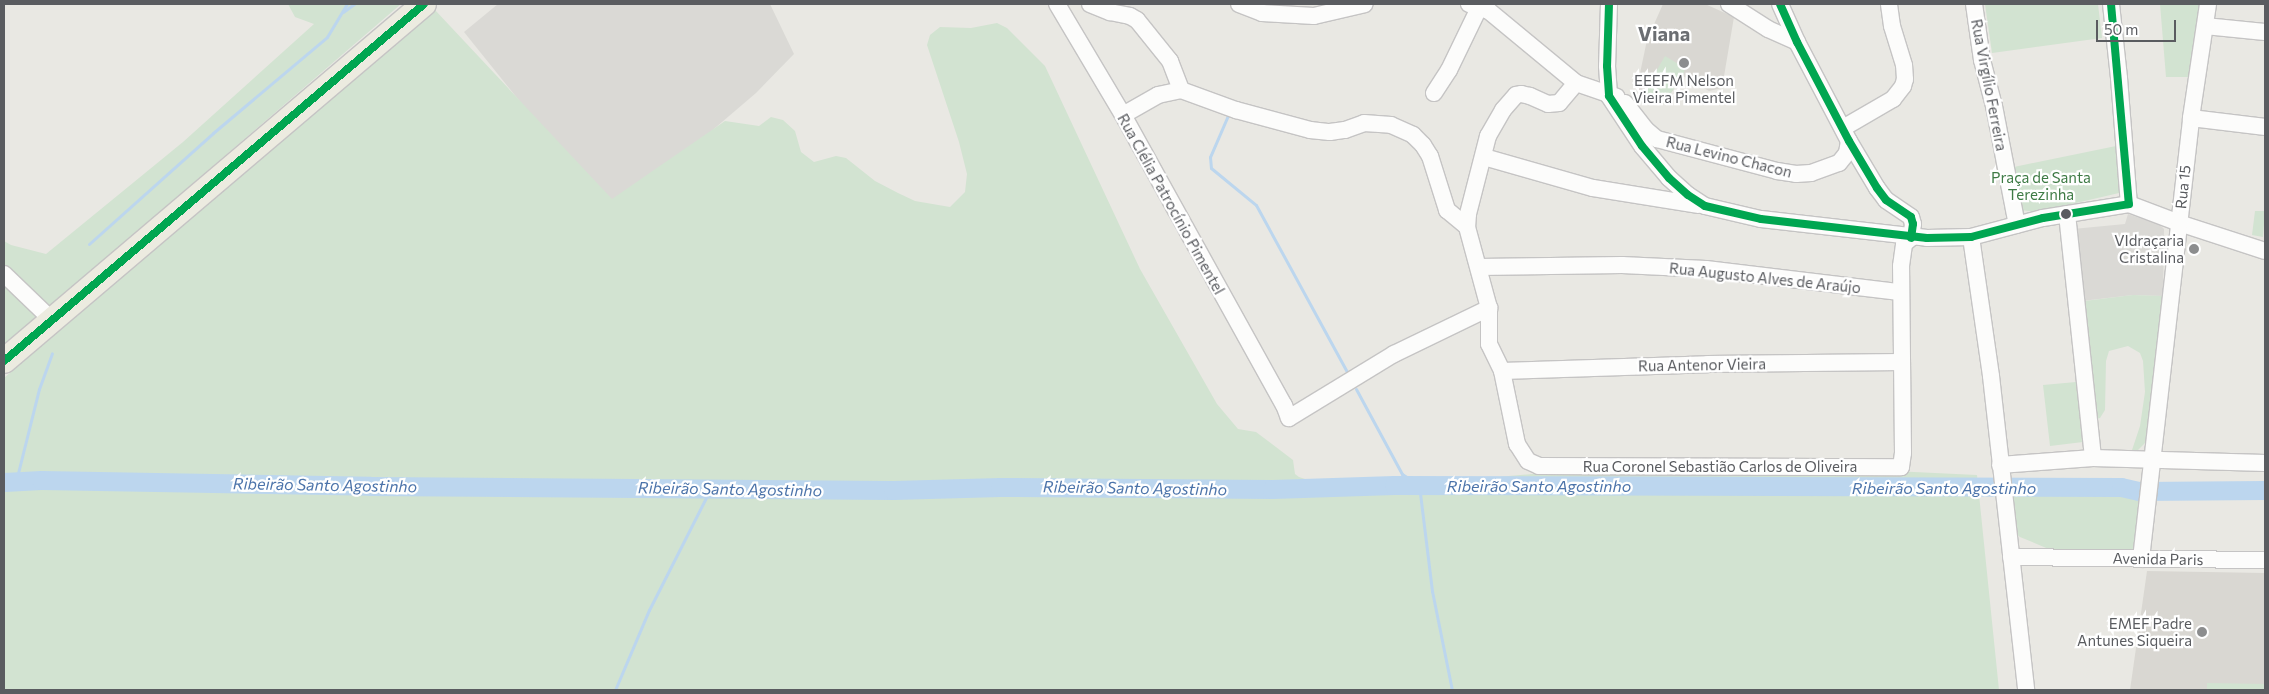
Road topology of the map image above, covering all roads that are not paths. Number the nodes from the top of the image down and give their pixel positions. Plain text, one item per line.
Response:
1 (424, 4) edge
2 (1057, 4) edge
3 (1090, 4) edge
4 (1239, 4) edge
5 (1365, 4) edge
6 (1609, 4) edge
7 (1729, 4) edge
8 (1780, 4) edge
9 (1889, 4) edge
10 (1974, 4) edge
11 (2111, 4) edge
12 (2208, 4) edge
13 (1483, 6) edge
14 (2205, 26) junction
15 (2265, 32) edge
16 (1797, 42) junction
17 (1576, 83) junction
18 (1181, 90) junction
19 (1434, 93) dead end
20 (1615, 96) junction
21 (1123, 115) junction
22 (2191, 118) junction
23 (2265, 127) edge
24 (1846, 134) junction
25 (1484, 157) junction
26 (2129, 204) junction
27 (1705, 206) junction
28 (2067, 214) junction
29 (2179, 224) junction
30 (2017, 225) junction
31 (1468, 227) junction
32 (1971, 236) junction
33 (1911, 238) junction
34 (2265, 251) edge
35 (1479, 267) junction
36 (4, 274) edge
37 (1900, 292) junction
38 (1489, 308) junction
39 (52, 320) junction
40 (4, 361) edge
41 (1902, 362) junction
42 (1502, 371) junction
43 (2093, 458) junction
44 (2151, 459) junction
45 (2265, 463) edge
46 (2000, 470) junction
47 (2011, 557) junction
48 (2141, 559) junction
49 (2265, 560) edge
50 (2026, 690) edge

1 - 39 highway
2 - 21 street, Rua Clélia Patrocínio Pimentel
3 - 18 street
4 - 5 street
6 - 20 street
7 - 16 street
8 - 16 street
9 - 24 street
10 - 30 street, Rua Virgílio Ferreira
11 - 26 street
12 - 14 street, Rua 15
13 - 17 street
13 - 19 street
14 - 15 street
14 - 22 street, Rua 15
16 - 24 street
17 - 20 street
17 - 25 street
18 - 21 street
18 - 31 street
20 - 24 street, Rua Levino Chacon
20 - 27 street
21 - 38 street, Rua Clélia Patrocínio Pimentel
22 - 23 street
22 - 29 street, Rua 15
24 - 33 street
25 - 27 street
25 - 31 street
26 - 28 street
26 - 29 street
27 - 33 street
28 - 30 street
28 - 43 street
29 - 34 street
29 - 44 street, Rua 15
30 - 32 street
31 - 35 street
32 - 33 street
32 - 46 street
33 - 37 street
35 - 37 street, Rua Augusto Alves de Araújo
35 - 38 street
36 - 39 street
37 - 41 street
38 - 42 street
39 - 40 highway
41 - 42 street, Rua Antenor Vieira
41 - 42 street, Rua Coronel Sebastião Carlos de Oliveira
43 - 44 street
43 - 46 street
44 - 45 street
44 - 48 street, Rua 15
46 - 47 street
47 - 48 street, Avenida Paris
47 - 50 street
48 - 49 street, Avenida Paris

